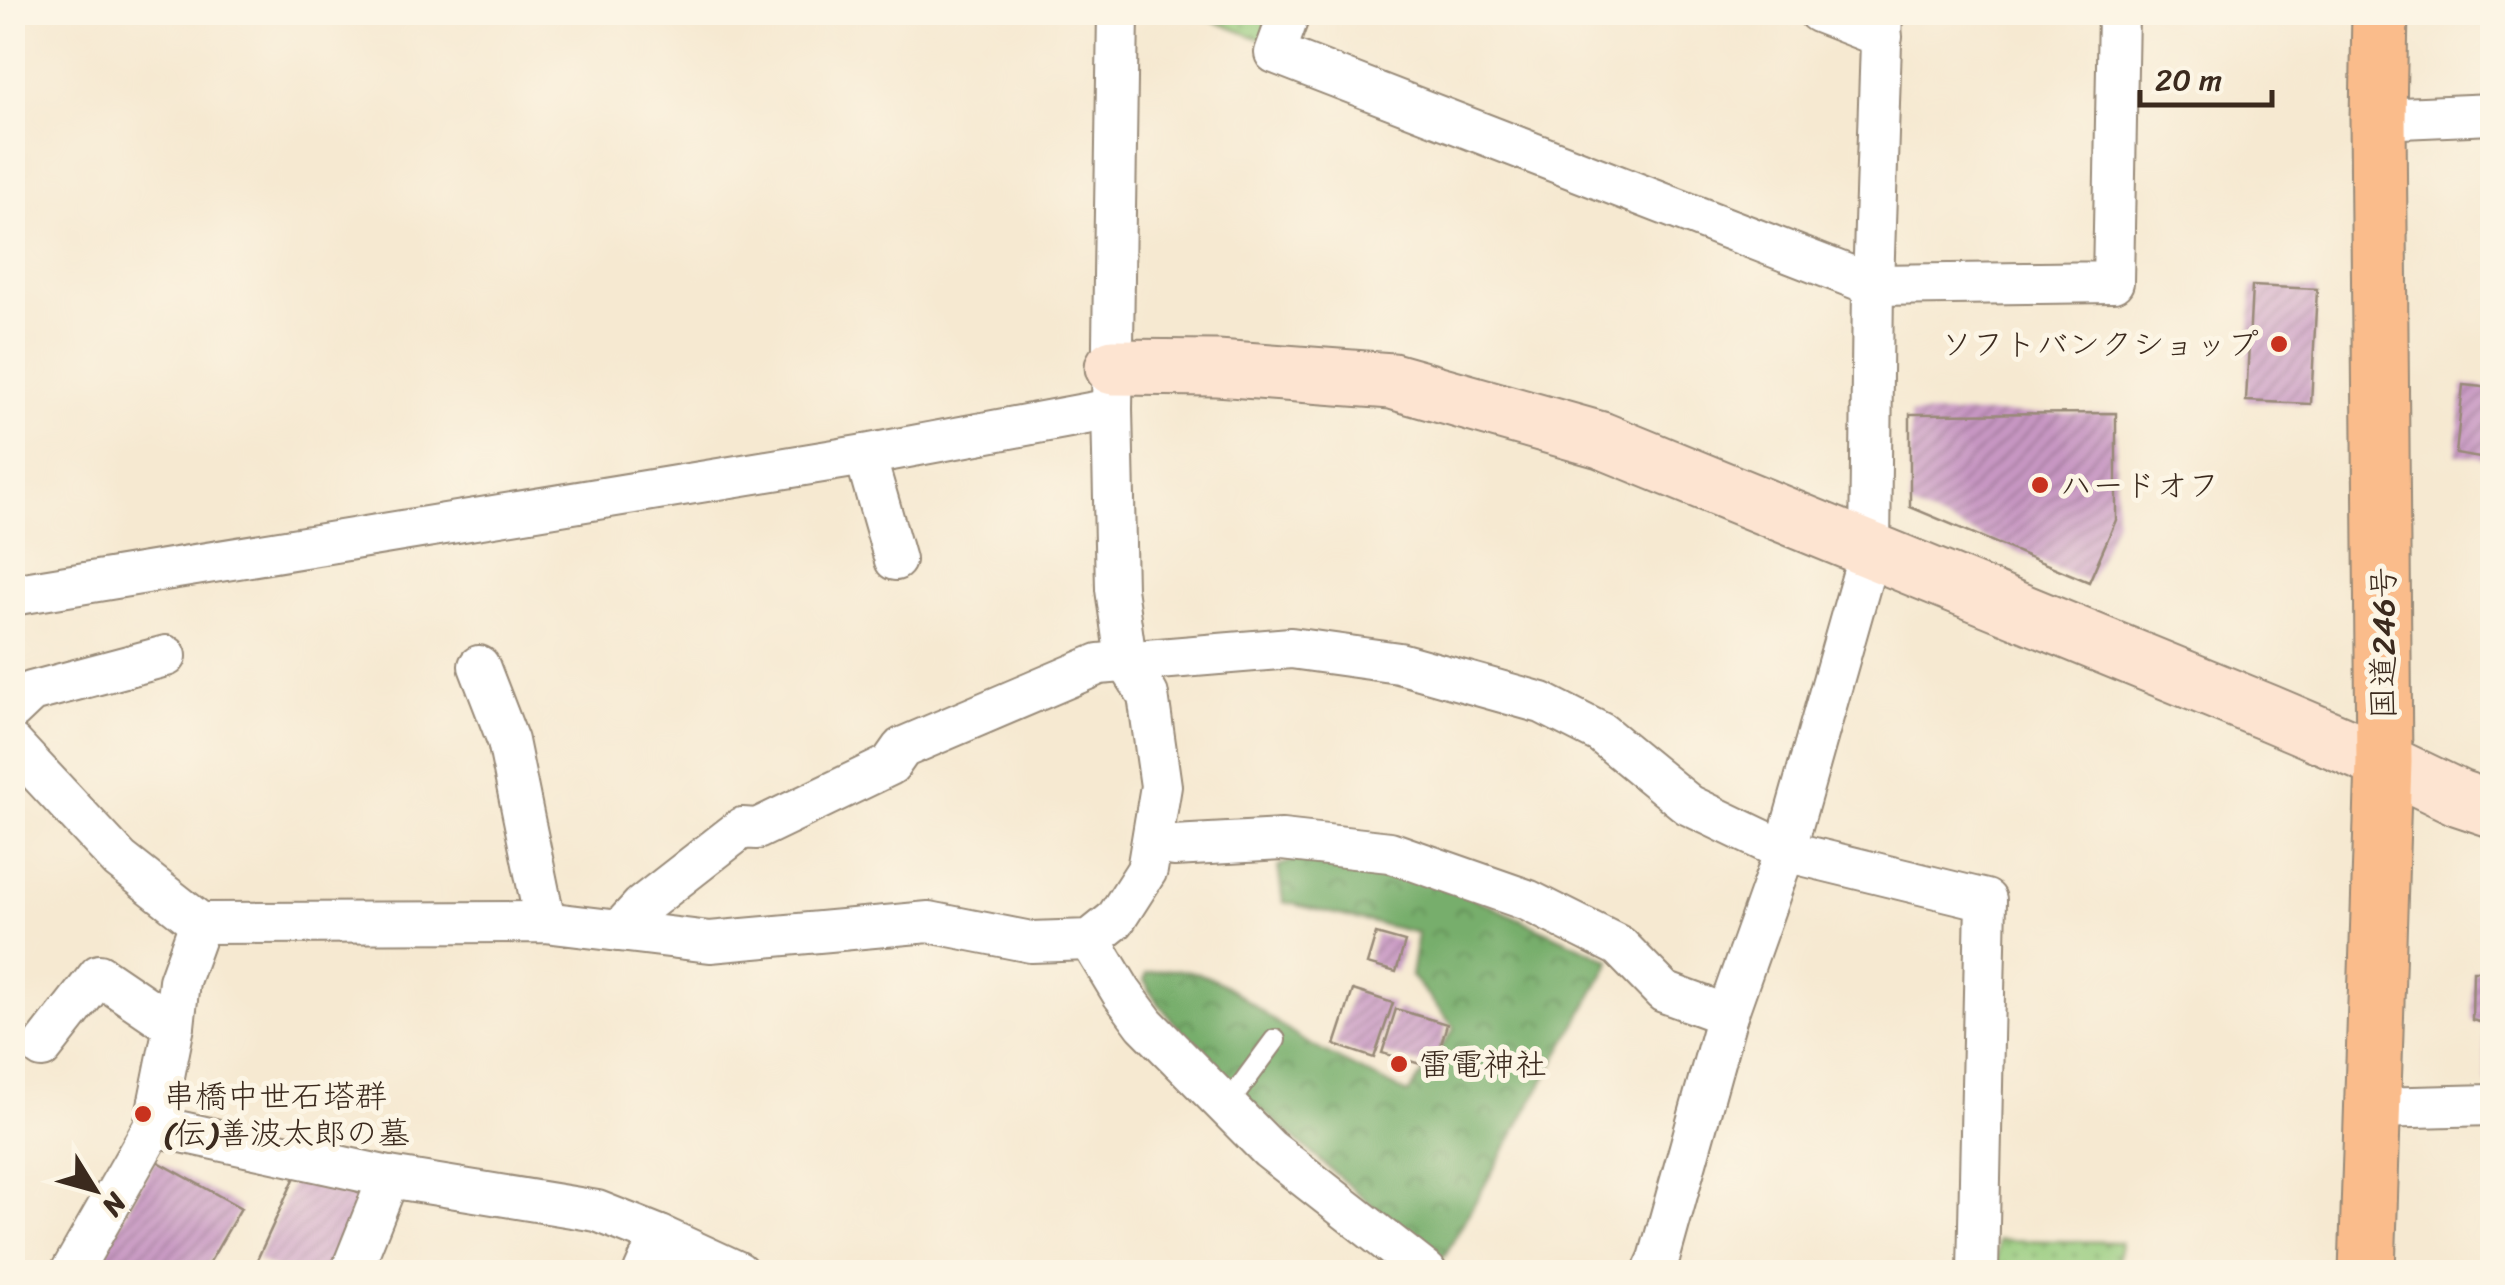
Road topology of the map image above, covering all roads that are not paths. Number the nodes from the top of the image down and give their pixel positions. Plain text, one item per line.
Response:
1 (1118, 12) edge
2 (1290, 12) edge
3 (1818, 12) edge
4 (2118, 12) edge
5 (2380, 12) edge
6 (1882, 25) edge
7 (2492, 114) edge
8 (2378, 119) junction
9 (1873, 286) junction
10 (1112, 388) junction
11 (865, 454) junction
12 (1870, 550) junction
13 (896, 560) dead end
14 (12, 595) edge
15 (166, 656) dead end
16 (1126, 660) junction
17 (479, 666) dead end
18 (12, 710) edge
19 (12, 744) edge
20 (2384, 762) junction
21 (2492, 809) edge
22 (1154, 838) junction
23 (1784, 851) junction
24 (545, 922) junction
25 (200, 923) junction
26 (619, 931) junction
27 (1090, 940) junction
28 (1727, 1015) junction
29 (174, 1026) junction
30 (1276, 1040) dead end
31 (42, 1048) dead end
32 (1227, 1105) junction
33 (2492, 1105) edge
34 (2374, 1108) junction
35 (154, 1126) junction
36 (388, 1177) junction
37 (652, 1254) edge
38 (70, 1272) edge
39 (351, 1272) edge
40 (738, 1272) edge
41 (1426, 1272) edge
42 (1652, 1272) edge
43 (1978, 1272) edge
44 (2367, 1272) edge

1 - 10 street
2 - 9 street
3 - 6 street
4 - 9 street
5 - 8 highway, 国道246号
6 - 9 street
7 - 8 street
8 - 20 highway, 国道246号
9 - 12 street
10 - 11 street
10 - 12 street
10 - 16 street
11 - 13 street
11 - 14 street
12 - 20 street
12 - 23 street
15 - 18 street
16 - 22 street
16 - 23 street
16 - 26 street
17 - 24 street
19 - 25 street
20 - 21 street
20 - 34 highway, 国道246号
22 - 27 street
22 - 28 street
23 - 28 street
23 - 43 street
24 - 25 street
24 - 26 street
25 - 29 street
26 - 27 street
27 - 32 street
28 - 42 street
29 - 31 street
29 - 35 street
30 - 32 lane
32 - 41 street
33 - 34 street
34 - 44 highway, 国道246号
35 - 36 street
35 - 38 street
36 - 37 street
36 - 39 street
37 - 40 street

